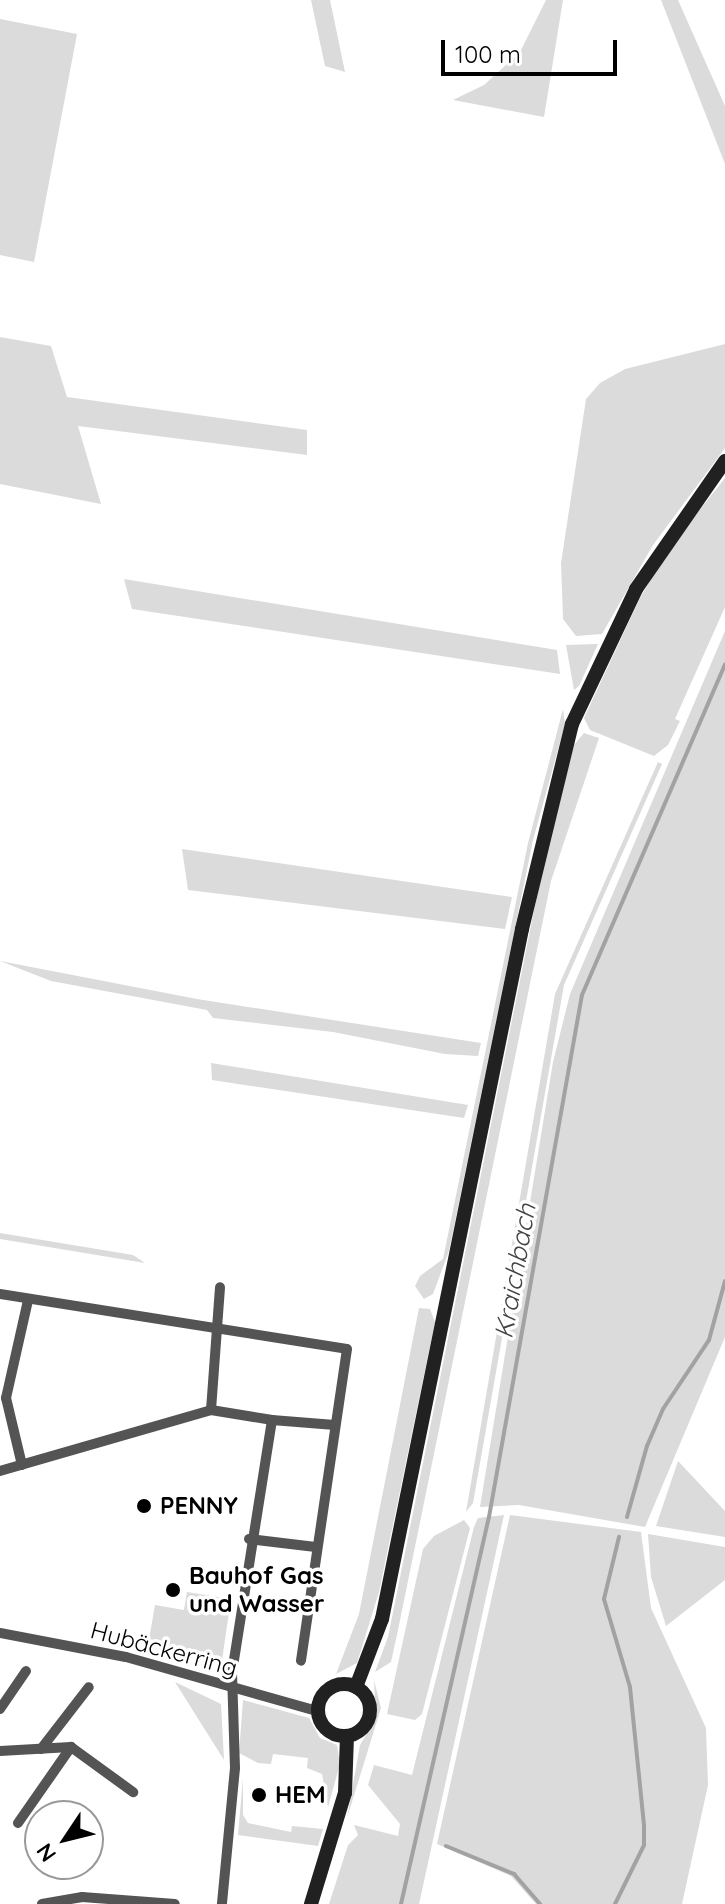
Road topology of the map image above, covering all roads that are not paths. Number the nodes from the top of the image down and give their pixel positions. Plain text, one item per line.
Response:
1 (725, 461) edge
2 (220, 1287) dead end
3 (0, 1294) edge
4 (28, 1300) junction
5 (217, 1329) junction
6 (211, 1410) junction
7 (272, 1420) junction
8 (335, 1425) junction
9 (22, 1465) junction
10 (0, 1471) edge
11 (249, 1539) junction
12 (316, 1547) junction
13 (0, 1633) edge
14 (301, 1661) dead end
15 (26, 1671) dead end
16 (89, 1687) dead end
17 (233, 1687) junction
18 (356, 1687) junction
19 (0, 1709) edge
20 (317, 1711) junction
21 (347, 1736) junction
22 (71, 1747) junction
23 (41, 1749) junction
24 (0, 1751) edge
25 (133, 1792) dead end
26 (18, 1823) dead end
27 (42, 1904) edge
28 (175, 1904) edge
29 (222, 1904) edge
30 (311, 1904) edge

1 - 18 main road
2 - 5 street
3 - 4 street
4 - 5 street
4 - 9 street
5 - 6 street
5 - 8 street
6 - 7 street
6 - 9 street
7 - 8 street
7 - 11 street
8 - 12 street
9 - 10 street
11 - 12 street
11 - 17 street
12 - 14 street
13 - 17 street, Hubäckerring
15 - 19 street
16 - 23 street
17 - 20 street, Hubäckerring
17 - 29 street
18 - 20 main road
18 - 21 main road
20 - 21 main road
21 - 30 main road
22 - 23 street
22 - 25 street
22 - 26 street
23 - 24 street
27 - 28 street

